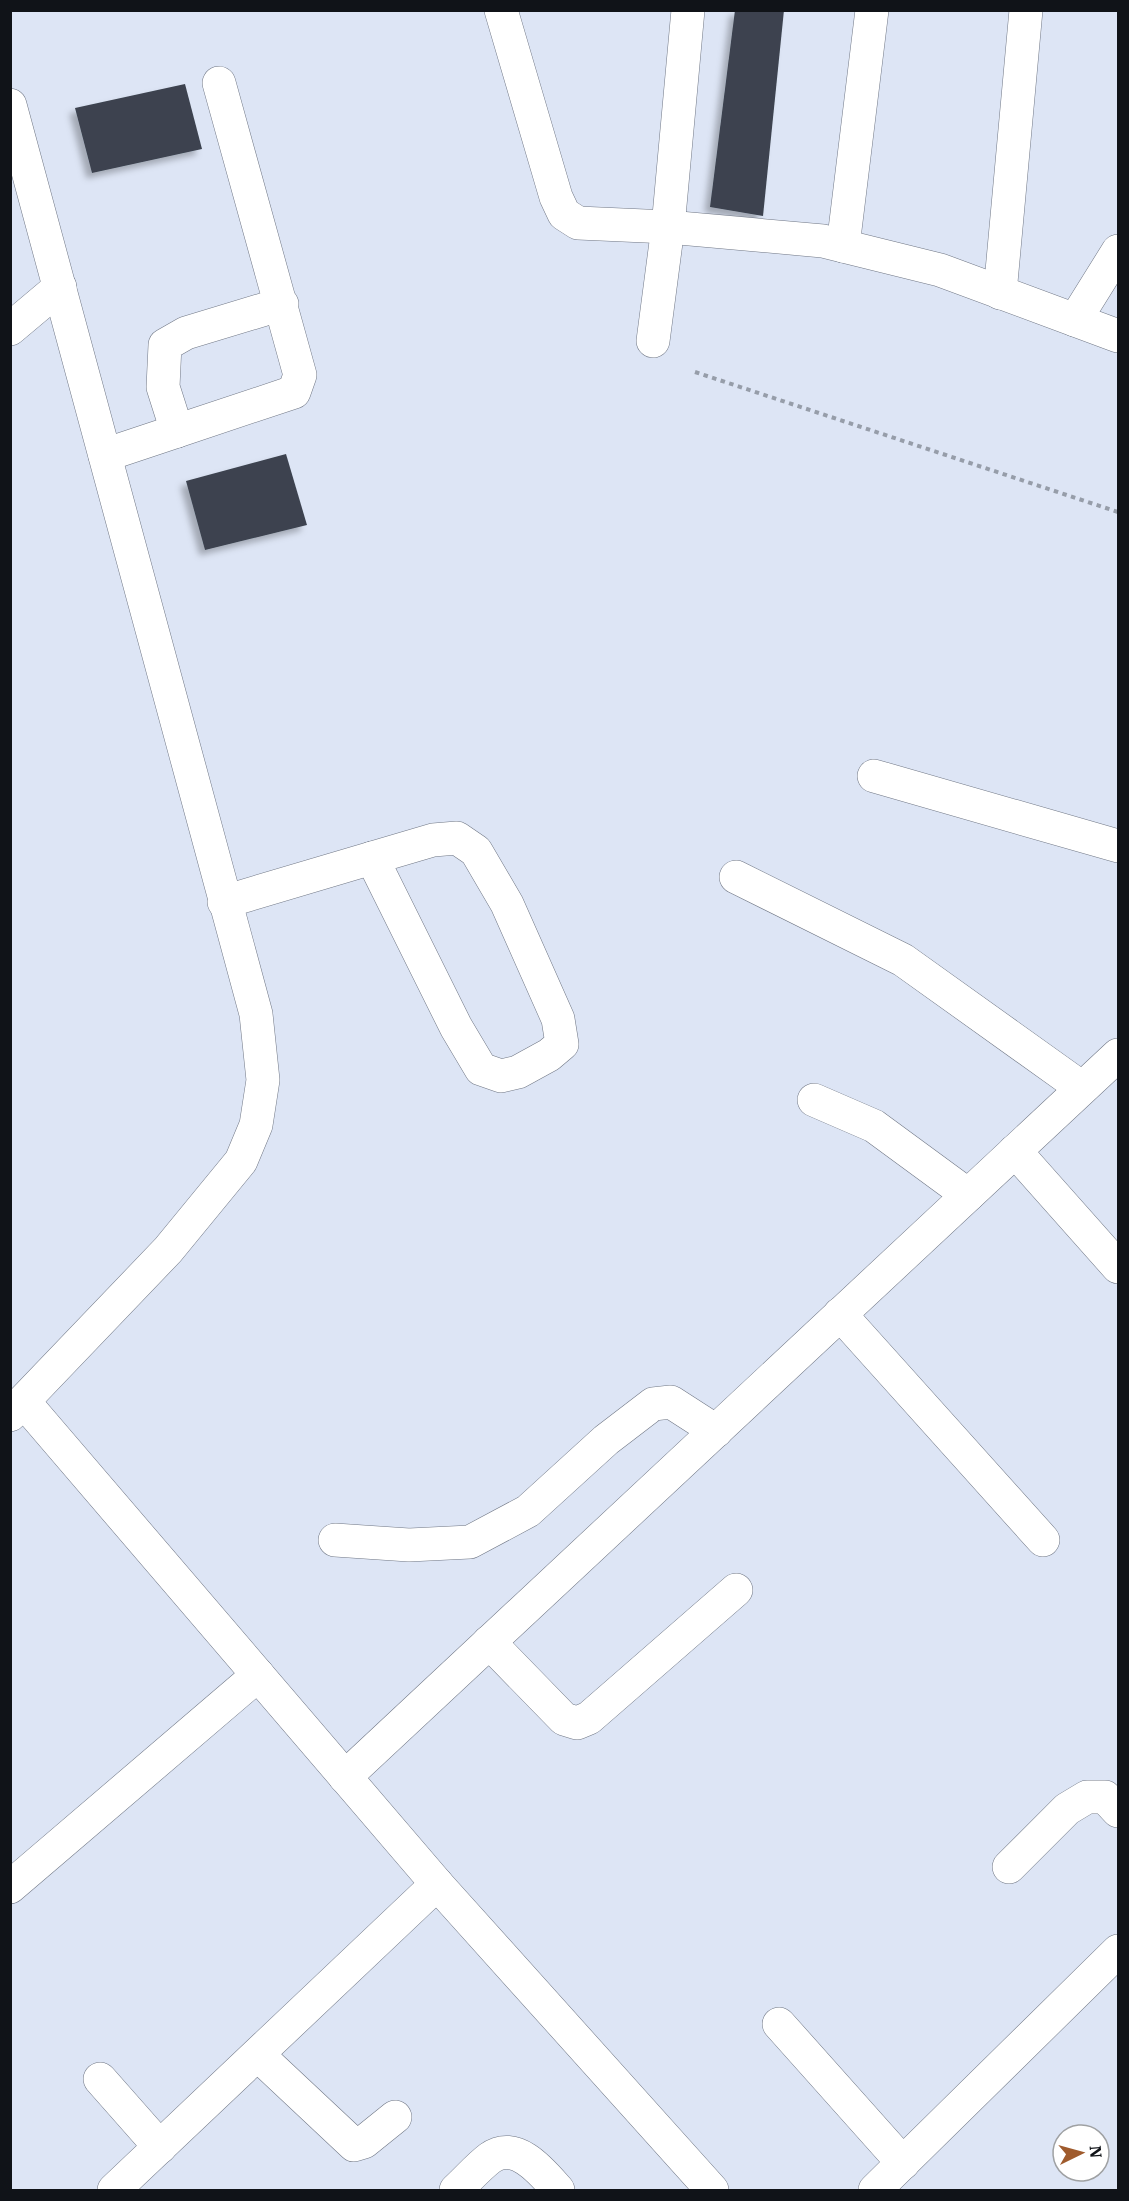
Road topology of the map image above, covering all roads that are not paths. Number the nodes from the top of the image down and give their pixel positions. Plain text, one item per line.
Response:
1 (501, 10) edge
2 (688, 10) edge
3 (872, 10) edge
4 (1026, 10) edge
5 (219, 83) dead end
6 (12, 116) edge
7 (668, 227) junction
8 (843, 246) junction
9 (1119, 251) edge
10 (60, 286) junction
11 (1000, 293) junction
12 (282, 304) junction
13 (1075, 320) junction
14 (10, 329) edge
15 (1119, 336) edge
16 (653, 341) dead end
17 (177, 431) junction
18 (105, 455) junction
19 (874, 776) dead end
20 (1119, 846) edge
21 (372, 858) junction
22 (736, 877) dead end
23 (224, 902) junction
24 (1119, 1055) edge
25 (1082, 1088) junction
26 (814, 1100) dead end
27 (1015, 1151) junction
28 (968, 1195) junction
29 (1119, 1267) edge
30 (840, 1314) junction
31 (18, 1409) edge
32 (716, 1431) junction
33 (335, 1540) dead end
34 (1043, 1540) dead end
35 (736, 1590) dead end
36 (489, 1642) junction
37 (258, 1675) junction
38 (345, 1777) junction
39 (1119, 1811) edge
40 (1009, 1867) dead end
41 (437, 1884) junction
42 (10, 1887) edge
43 (1119, 1951) edge
44 (779, 2024) dead end
45 (258, 2055) junction
46 (100, 2079) dead end
47 (395, 2117) dead end
48 (160, 2146) junction
49 (903, 2163) junction
50 (114, 2190) edge
51 (456, 2190) edge
52 (558, 2190) edge
53 (712, 2190) edge
54 (875, 2190) edge

1 - 7 street
2 - 7 street
3 - 8 street
4 - 11 street
5 - 12 street
6 - 10 street
7 - 8 street
7 - 16 street
8 - 11 street
9 - 13 street
10 - 14 street
10 - 18 street
11 - 13 street
12 - 17 street
12 - 17 street
13 - 15 street
17 - 18 street
18 - 23 street
19 - 20 street
21 - 21 street
21 - 23 street
22 - 25 street
23 - 31 street
24 - 25 street
25 - 27 street
26 - 28 street
27 - 28 street
27 - 29 street
28 - 30 street
30 - 32 street
30 - 34 street
31 - 37 street
32 - 33 street
32 - 36 street
35 - 36 street
36 - 38 street
37 - 38 street
37 - 42 street
38 - 41 street
39 - 40 street
41 - 45 street
41 - 53 street
43 - 49 street
44 - 49 street
45 - 47 street
45 - 48 street
46 - 48 street
48 - 50 street
49 - 54 street
51 - 52 street

